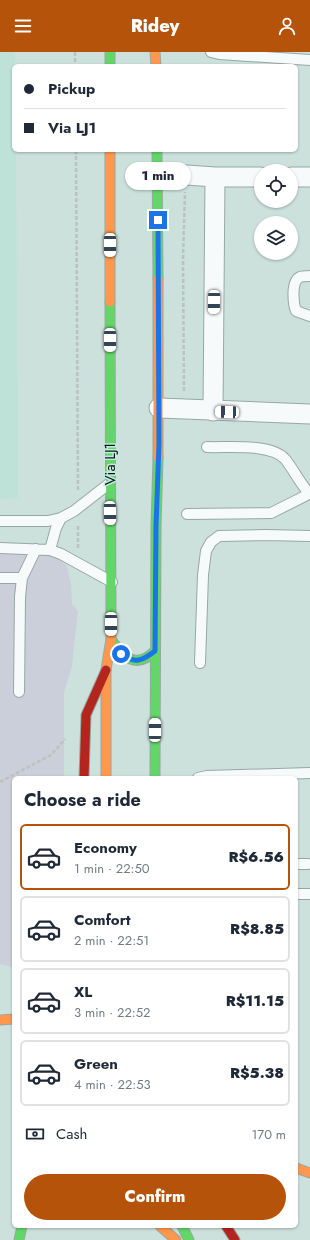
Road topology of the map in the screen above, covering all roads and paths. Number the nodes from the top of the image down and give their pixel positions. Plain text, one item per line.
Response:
1 (75, 52) edge
2 (110, 52) edge
3 (155, 52) edge
4 (211, 52) edge
5 (305, 57) edge
6 (75, 64) edge
7 (110, 64) edge
8 (156, 64) edge
9 (76, 152) edge
10 (110, 152) edge
11 (157, 152) edge
12 (158, 173) junction
13 (185, 175) junction
14 (215, 177) junction
15 (254, 177) edge
16 (298, 177) edge
17 (310, 177) edge
18 (310, 276) edge
19 (310, 316) edge
20 (159, 408) junction
21 (184, 409) junction
22 (213, 411) junction
23 (310, 414) edge
24 (207, 448) dead end
25 (110, 483) junction
26 (309, 494) edge
27 (79, 507) junction
28 (187, 514) dead end
29 (61, 518) junction
30 (0, 521) edge
31 (310, 536) edge
32 (0, 548) edge
33 (36, 549) junction
34 (50, 550) junction
35 (78, 564) junction
36 (0, 578) edge
37 (22, 578) junction
38 (112, 582) junction
39 (111, 639) junction
40 (155, 651) junction
41 (200, 663) dead end
42 (106, 670) junction
43 (19, 692) dead end
44 (66, 738) dead end
45 (310, 773) edge
46 (84, 776) edge
47 (106, 776) edge
48 (155, 776) edge
49 (207, 776) edge
50 (0, 782) edge
51 (298, 864) edge
52 (308, 864) dead end
53 (298, 894) edge
54 (310, 894) edge
55 (12, 1019) edge
56 (0, 1020) edge
57 (298, 1169) edge
58 (310, 1173) edge
59 (22, 1228) edge
60 (162, 1228) edge
61 (183, 1228) edge
62 (227, 1228) edge
63 (19, 1240) edge
64 (176, 1240) edge
65 (189, 1240) edge
66 (235, 1240) edge

1 - 6 path
2 - 7 main road
3 - 8 main road
4 - 5 lane
9 - 27 path
10 - 25 main road, Via LJ1
11 - 12 main road
12 - 13 street
12 - 20 main road
13 - 14 street
13 - 21 path
14 - 15 street
14 - 22 street
16 - 17 street
18 - 19 lane
20 - 21 street
20 - 40 main road
21 - 22 street
22 - 23 street
24 - 26 lane
25 - 27 lane
25 - 38 main road, Via LJ1
26 - 28 lane
27 - 29 lane
27 - 35 path
29 - 30 lane
29 - 34 lane
31 - 41 lane
32 - 33 lane
33 - 34 lane
33 - 37 lane
34 - 35 lane
35 - 38 lane
36 - 37 lane
37 - 43 lane
38 - 39 main road, Via LJ1
39 - 40 main road
39 - 42 main road, Via LJ1
40 - 48 main road
42 - 46 main road
42 - 47 main road, Via LJ1
44 - 50 path
45 - 49 lane
51 - 52 lane
53 - 54 lane
55 - 56 main road
57 - 58 main road
59 - 63 main road
60 - 64 main road
61 - 65 main road
62 - 66 main road

